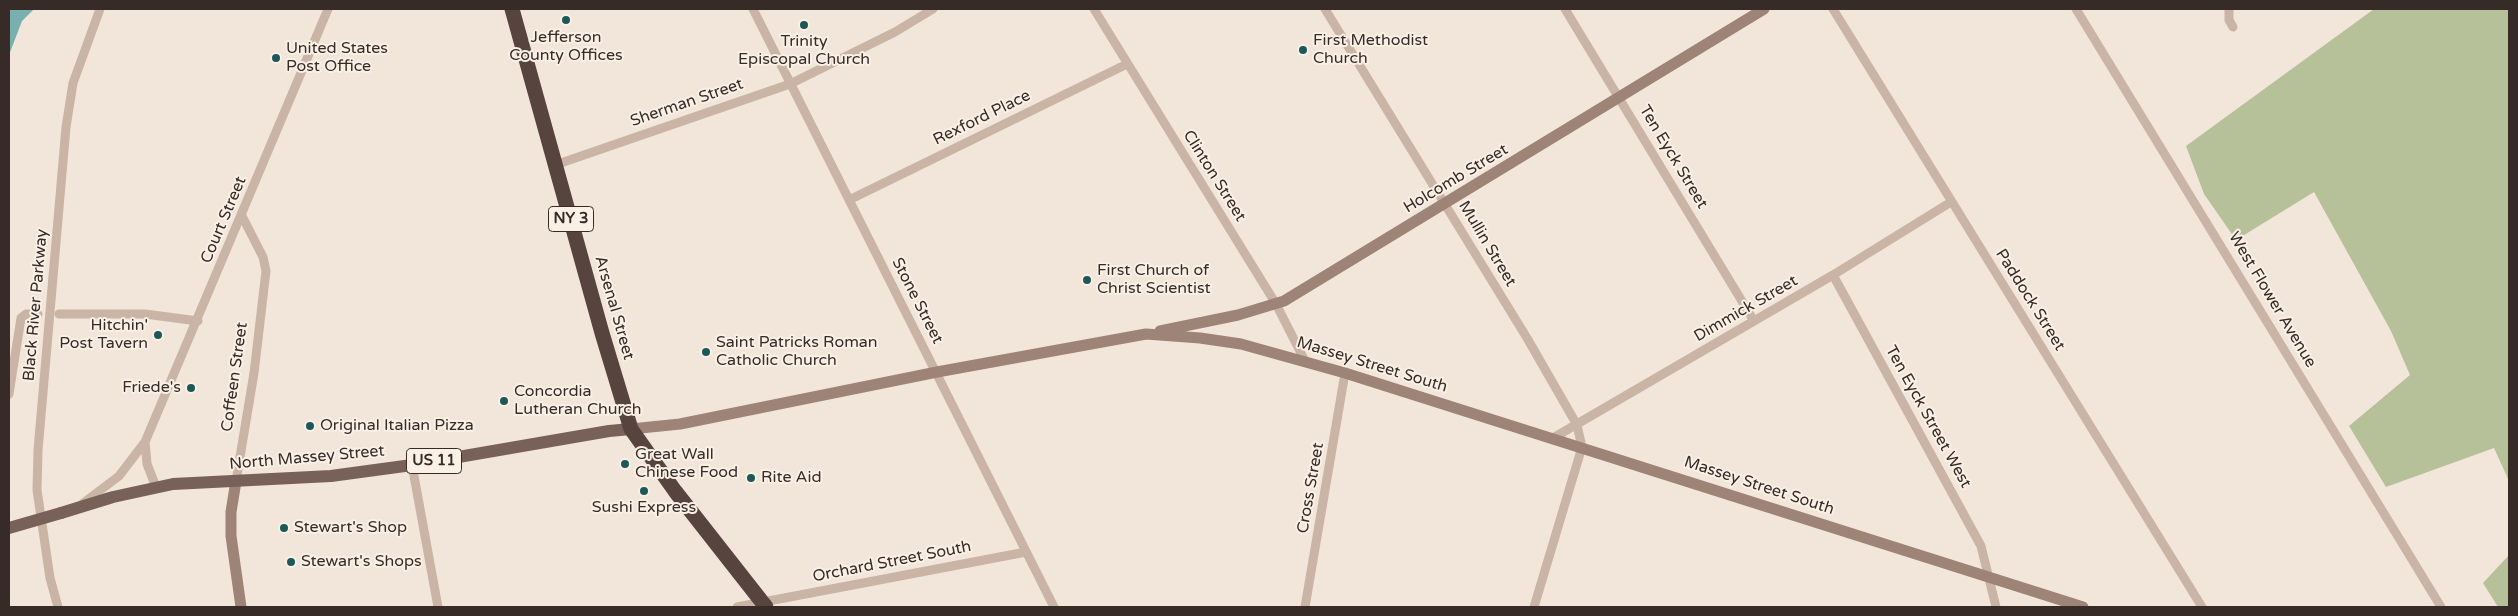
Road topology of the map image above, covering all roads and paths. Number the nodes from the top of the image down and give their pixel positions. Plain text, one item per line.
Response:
1 (100, 9) edge
2 (328, 9) edge
3 (512, 9) edge
4 (753, 9) edge
5 (932, 9) edge
6 (1094, 9) edge
7 (1325, 9) edge
8 (1565, 9) edge
9 (1764, 9) edge
10 (1833, 9) edge
11 (2076, 9) edge
12 (2229, 9) edge
13 (2233, 27) dead end
14 (1128, 64) junction
15 (790, 84) junction
16 (1620, 98) junction
17 (555, 165) junction
18 (849, 200) junction
19 (1952, 202) junction
20 (1445, 204) junction
21 (242, 216) junction
22 (1833, 275) junction
23 (1276, 304) junction
24 (38, 314) dead end
25 (59, 314) dead end
26 (198, 321) junction
27 (1754, 321) junction
28 (1146, 334) junction
29 (1306, 361) junction
30 (937, 372) junction
31 (1345, 373) junction
32 (9, 394) edge
33 (1577, 425) junction
34 (631, 430) junction
35 (1553, 438) junction
36 (145, 442) junction
37 (1582, 447) junction
38 (412, 465) junction
39 (236, 481) junction
40 (156, 487) junction
41 (75, 508) junction
42 (9, 528) edge
43 (1026, 552) junction
44 (1987, 576) junction
45 (764, 605) edge
46 (58, 607) edge
47 (241, 607) edge
48 (438, 607) edge
49 (737, 607) edge
50 (1054, 607) edge
51 (1305, 607) edge
52 (1534, 607) edge
53 (1996, 607) edge
54 (2083, 607) edge
55 (2202, 607) edge
56 (2442, 607) edge

1 - 46 street, Black River Parkway
2 - 21 street, Court Street
3 - 17 highway, Arsenal Street / NY 3
4 - 15 street, Stone Street
5 - 15 street, Sherman Street
6 - 14 street, Clinton Street
7 - 20 street, Mullin Street
8 - 16 street, Ten Eyck Street
9 - 16 main road, Holcomb Street / US 11
10 - 19 street, Paddock Street
11 - 56 street, West Flower Avenue
12 - 13 street
14 - 18 street, Rexford Place
14 - 23 street, Clinton Street
15 - 17 street, Sherman Street
15 - 18 street, Stone Street
16 - 20 main road, Holcomb Street / US 11
16 - 27 street, Ten Eyck Street
17 - 34 highway, Arsenal Street / NY 3
18 - 30 street, Stone Street
19 - 22 street, Dimmick Street
19 - 55 street, Paddock Street
20 - 23 main road, Holcomb Street / US 11
20 - 33 street, Mullin Street
21 - 26 street, Court Street
21 - 39 street, Coffeen Street
22 - 27 street, Dimmick Street
22 - 44 street, Ten Eyck Street West
23 - 28 main road, Holcomb Street / US 11
23 - 29 street, Clinton Street
24 - 32 street
25 - 26 street
26 - 36 street, Court Street
27 - 33 street, Dimmick Street
28 - 29 main road, Massey Street South
28 - 30 main road, Massey Street South / US 11
29 - 31 main road, Massey Street South
30 - 34 main road, Massey Street South / US 11
30 - 43 street, Stone Street
31 - 35 main road, Massey Street South
31 - 51 street, Cross Street
33 - 35 street, Dimmick Street
33 - 37 street, Mullin Street
34 - 38 main road, North Massey Street / US 11
34 - 45 highway, Arsenal Street / NY 3
35 - 37 main road, Massey Street South
36 - 40 street
36 - 41 street, Court Street
37 - 44 main road, Massey Street South
37 - 52 street
38 - 39 main road, North Massey Street / US 11
38 - 48 street
39 - 40 main road, North Massey Street / US 11
39 - 47 main road, Coffeen Street
40 - 41 main road, North Massey Street / US 11
41 - 42 main road, US 11, bridge
43 - 45 street, Orchard Street South
43 - 50 street, Stone Street
44 - 53 street, Ten Eyck Street West
44 - 54 main road, Massey Street South
45 - 49 street, Orchard Street South

